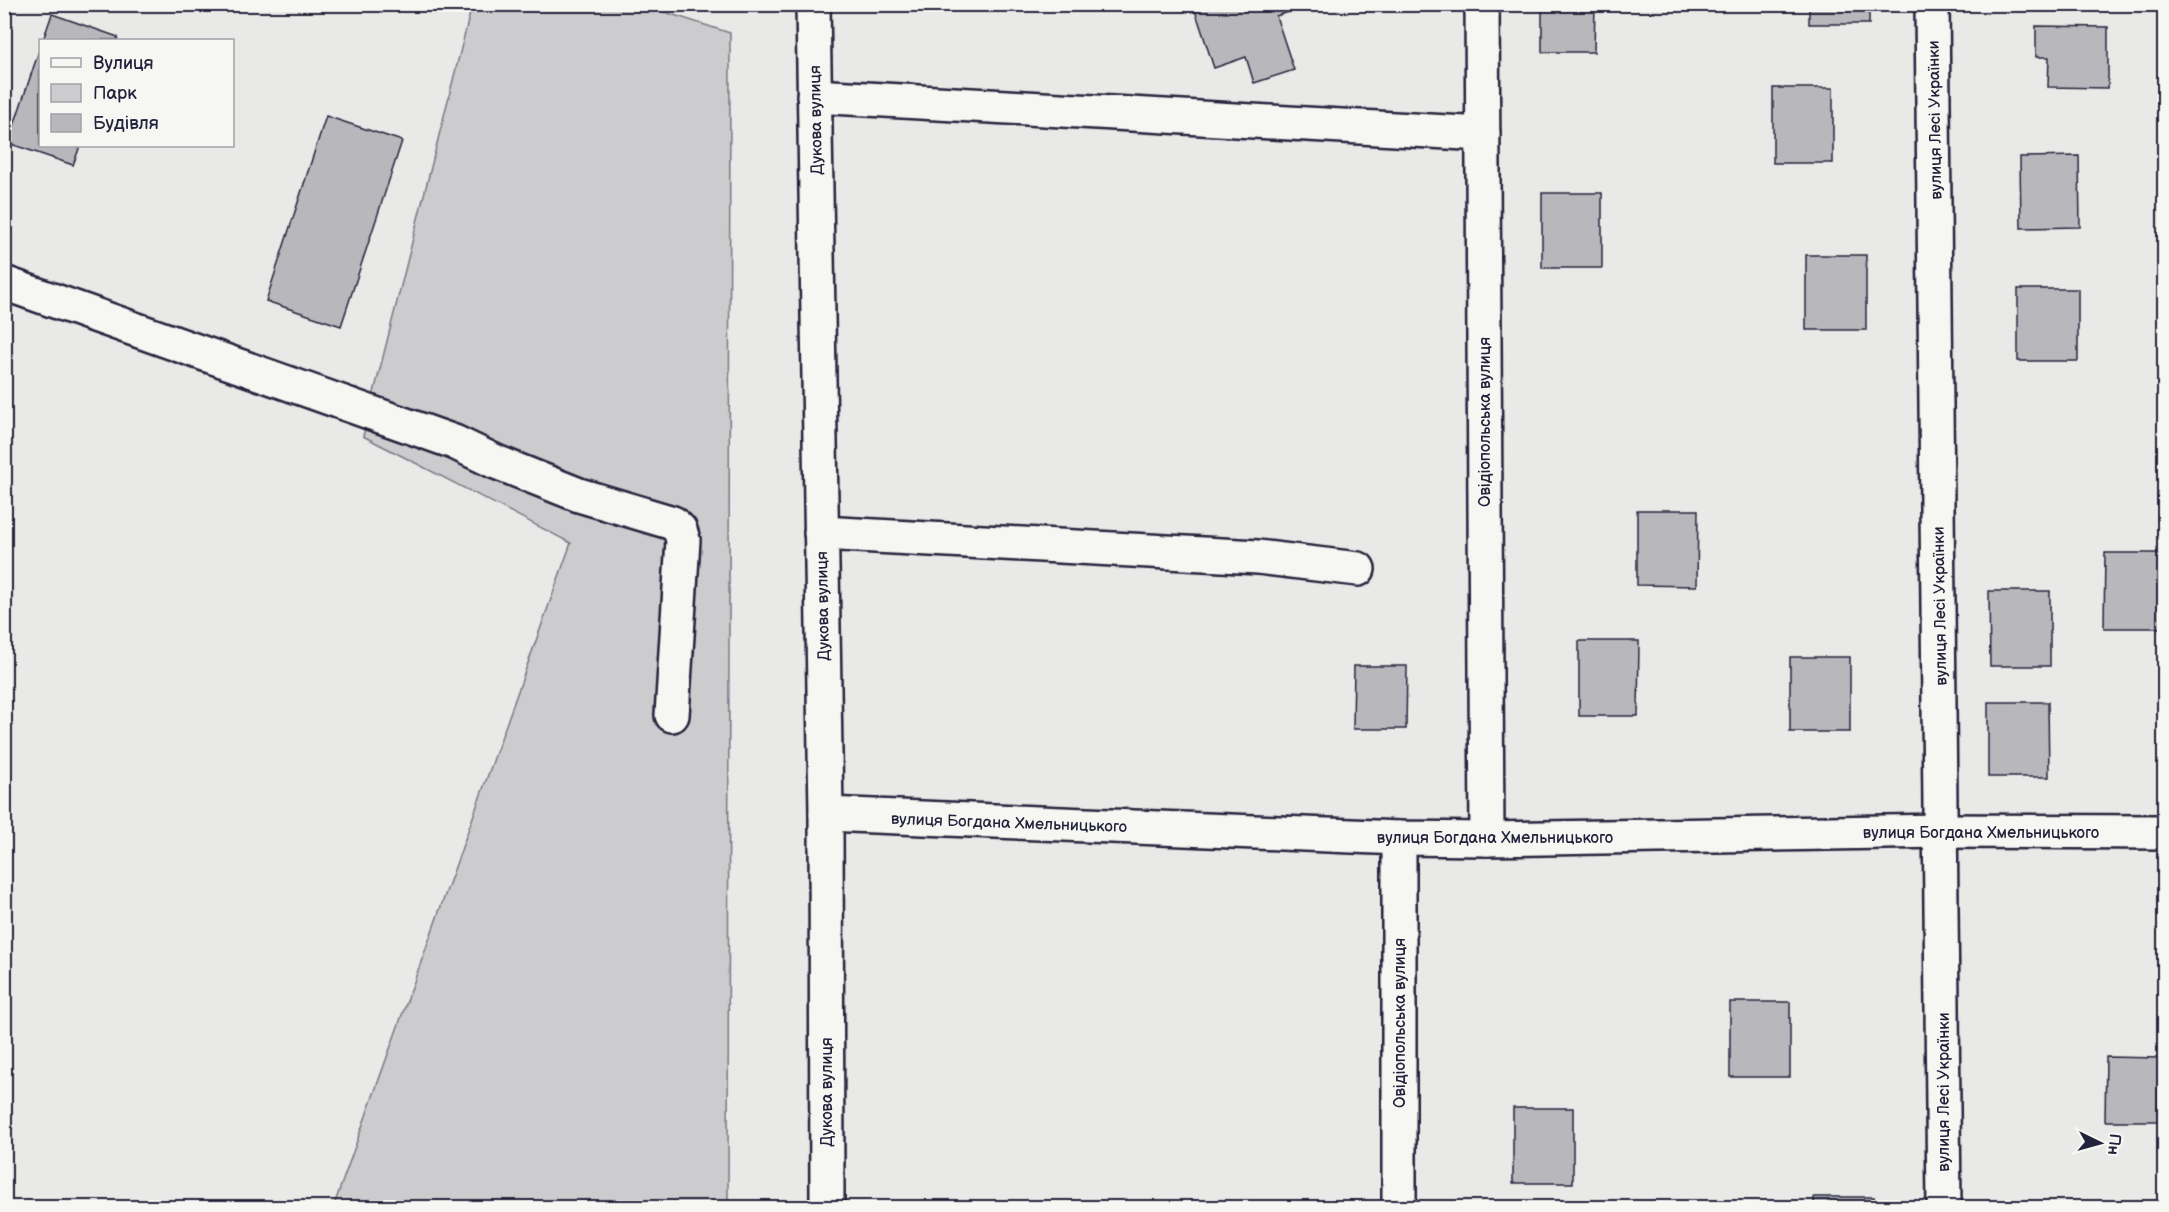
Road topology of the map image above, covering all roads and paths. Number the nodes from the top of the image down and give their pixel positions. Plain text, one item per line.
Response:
1 (813, 4) edge
2 (1482, 4) edge
3 (1932, 4) edge
4 (814, 96) junction
5 (1483, 134) junction
6 (4, 283) edge
7 (821, 533) junction
8 (1358, 569) dead end
9 (672, 716) dead end
10 (826, 814) junction
11 (1942, 831) junction
12 (2164, 832) edge
13 (1398, 838) junction
14 (1487, 839) junction
15 (827, 1208) edge
16 (1399, 1208) edge
17 (1944, 1208) edge

1 - 4 street, Дукова вулиця
2 - 5 street, Овідіопольська вулиця
3 - 11 street, вулиця Лесі Українки
4 - 5 street
4 - 7 street, Дукова вулиця
5 - 14 street, Овідіопольська вулиця
6 - 9 street
7 - 8 street
7 - 10 street, Дукова вулиця
10 - 13 street, вулиця Богдана Хмельницького
10 - 15 street, Дукова вулиця
11 - 12 street, вулиця Богдана Хмельницького
11 - 14 street, вулиця Богдана Хмельницького
11 - 17 street, вулиця Лесі Українки
13 - 14 street, вулиця Богдана Хмельницького
13 - 16 street, Овідіопольська вулиця

